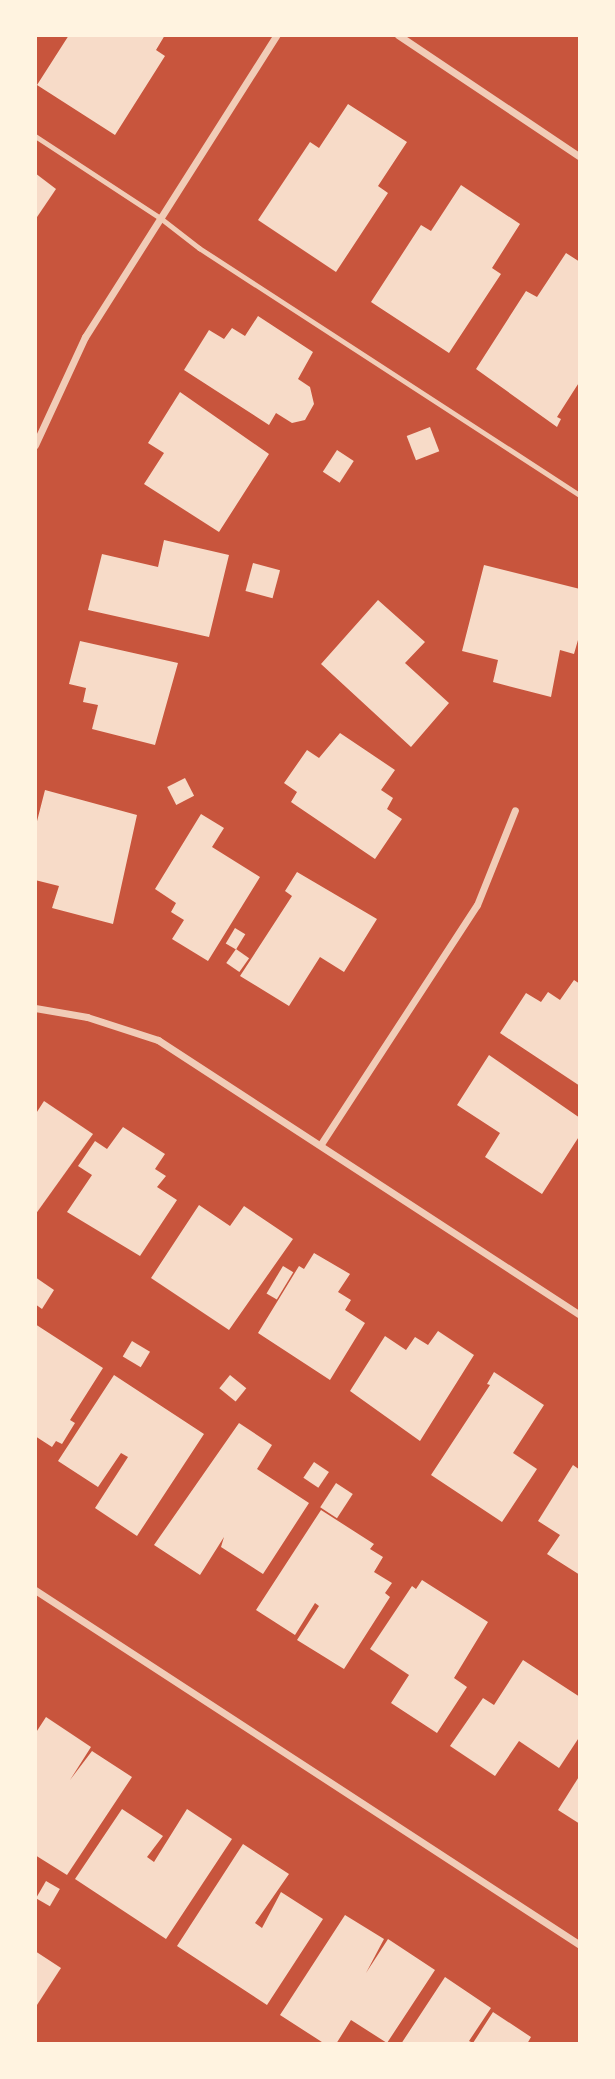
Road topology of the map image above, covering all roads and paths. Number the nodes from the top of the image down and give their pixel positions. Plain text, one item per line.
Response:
1 (277, 35) edge
2 (398, 35) edge
3 (35, 135) edge
4 (580, 157) edge
5 (159, 217) junction
6 (35, 445) edge
7 (580, 495) edge
8 (515, 810) dead end
9 (35, 1008) edge
10 (321, 1144) junction
11 (580, 1315) edge
12 (35, 1590) edge
13 (580, 1945) edge

1 - 5 street
2 - 4 street
3 - 5 lane
5 - 6 street
5 - 7 lane
8 - 10 street
9 - 10 street
10 - 11 street
12 - 13 street

